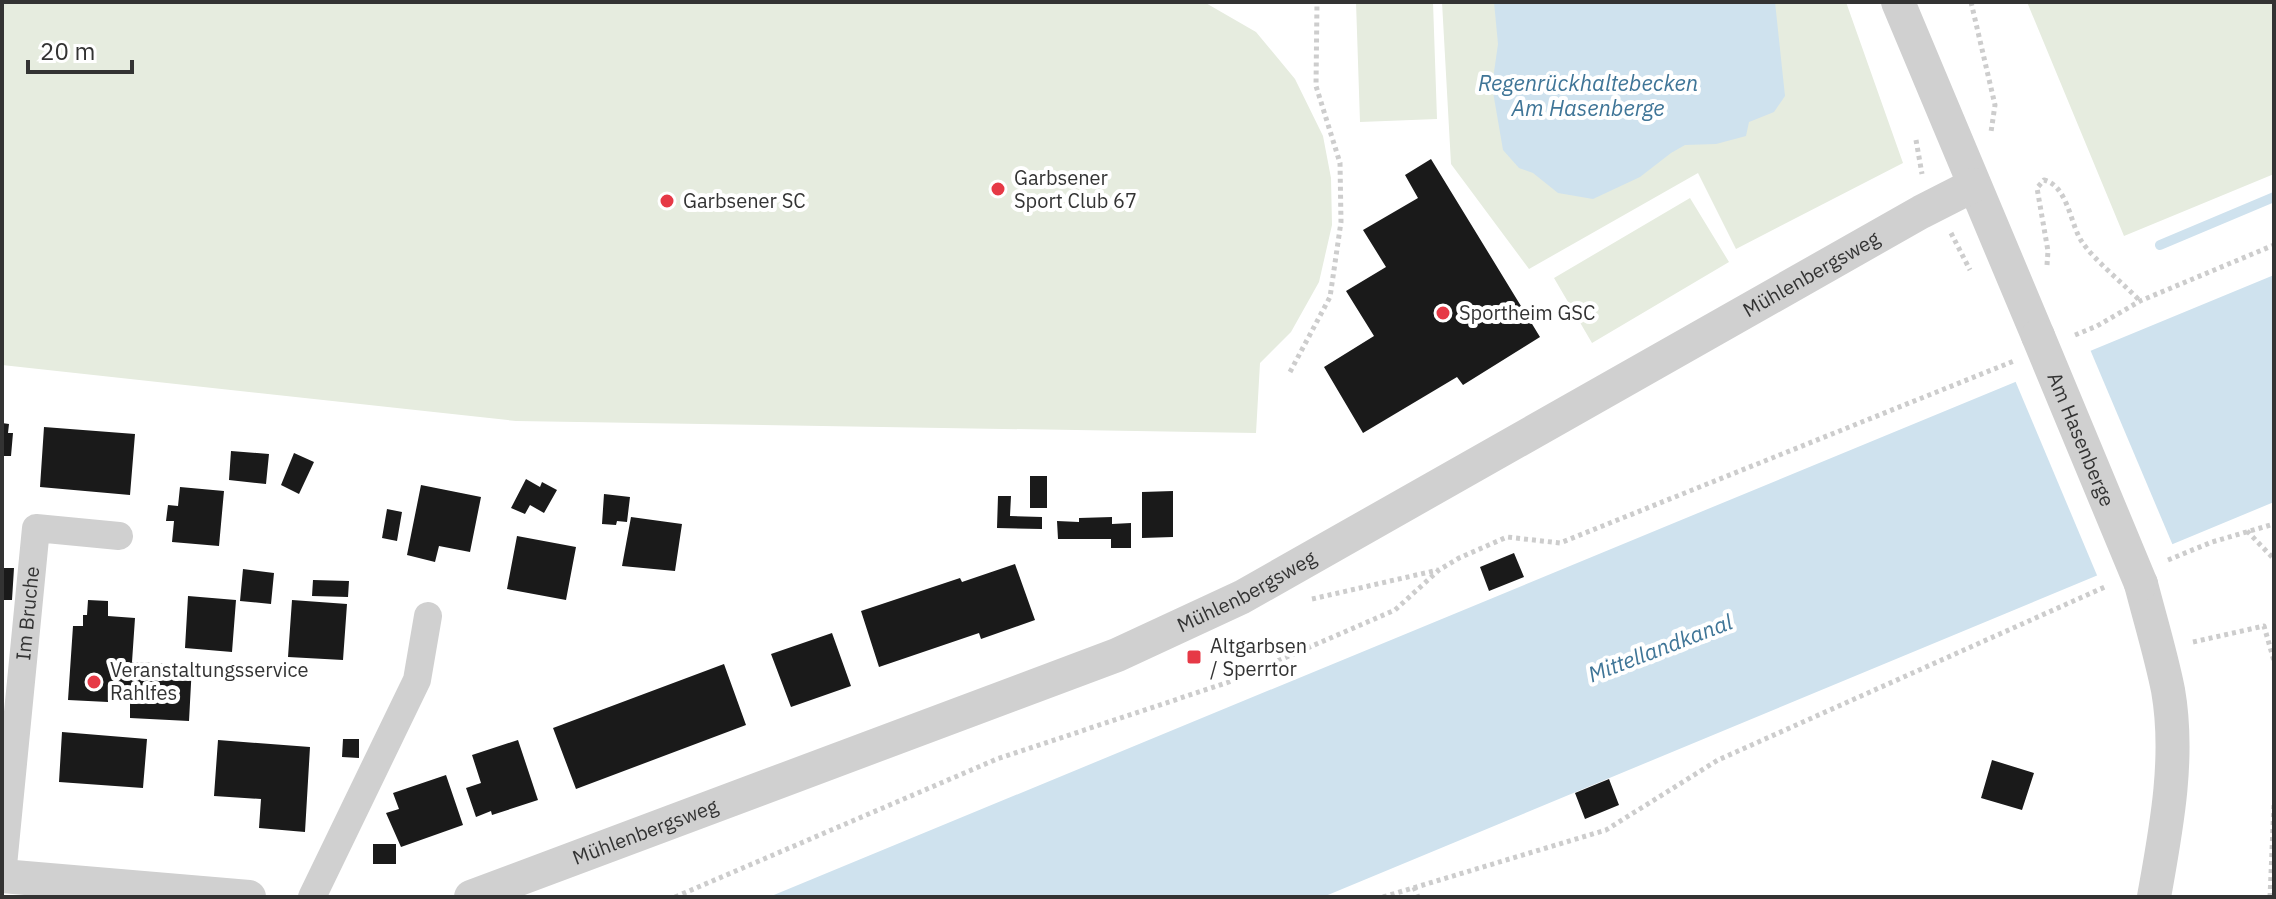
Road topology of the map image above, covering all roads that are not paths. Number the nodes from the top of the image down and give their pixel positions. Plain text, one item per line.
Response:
1 (1898, 2) edge
2 (1974, 185) junction
3 (119, 536) dead end
4 (428, 616) dead end
5 (2, 876) edge
6 (249, 897) edge
7 (312, 897) edge
8 (471, 897) edge
9 (2154, 897) edge

1 - 2 street, Am Hasenberge
2 - 8 street, Mühlenbergsweg
2 - 9 street, Am Hasenberge, bridge
3 - 5 street, Im Bruche
4 - 7 street
5 - 6 street

